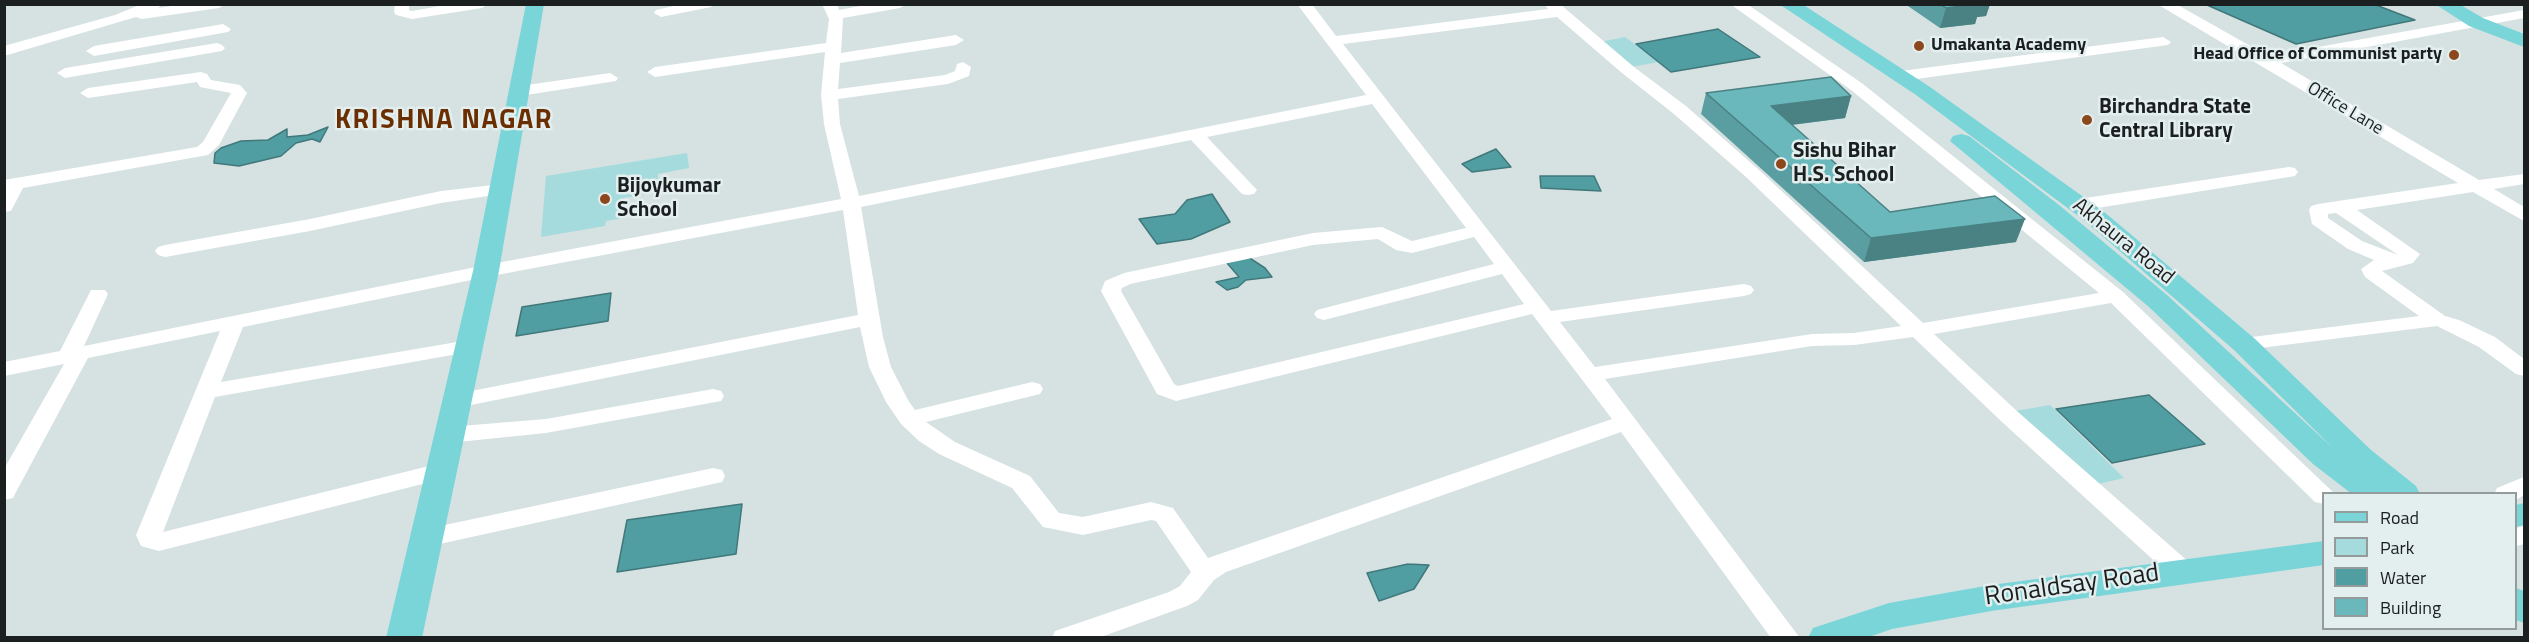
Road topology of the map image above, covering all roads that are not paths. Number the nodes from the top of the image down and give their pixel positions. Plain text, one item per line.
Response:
1 (156, 4) edge
2 (219, 4) edge
3 (233, 4) edge
4 (402, 4) edge
5 (482, 4) edge
6 (535, 4) edge
7 (706, 4) edge
8 (900, 4) edge
9 (1304, 4) edge
10 (1737, 4) edge
11 (1788, 4) edge
12 (2164, 4) edge
13 (2447, 4) edge
14 (1555, 8) edge
15 (832, 10) edge
16 (661, 13) dead end
17 (2524, 15) edge
18 (120, 18) junction
19 (2486, 20) junction
20 (1816, 23) junction
21 (94, 26) junction
22 (223, 29) junction
23 (2524, 30) edge
24 (2524, 35) edge
25 (4, 37) edge
26 (956, 40) dead end
27 (1332, 41) junction
28 (2524, 41) edge
29 (2163, 42) dead end
30 (217, 48) junction
31 (4, 51) edge
32 (94, 51) dead end
33 (834, 52) junction
34 (2266, 61) junction
35 (963, 67) dead end
36 (655, 72) dead end
37 (65, 73) dead end
38 (1901, 76) junction
39 (201, 77) junction
40 (610, 78) dead end
41 (1857, 87) junction
42 (1833, 90) edge
43 (520, 91) junction
44 (88, 93) dead end
45 (829, 95) junction
46 (1375, 98) junction
47 (1704, 107) edge
48 (1680, 110) junction
49 (1195, 134) junction
50 (2289, 172) dead end
51 (2524, 179) edge
52 (11, 185) edge
53 (2478, 188) junction
54 (502, 189) junction
55 (1248, 190) dead end
56 (850, 203) junction
57 (4, 207) edge
58 (2075, 208) junction
59 (2524, 215) edge
60 (1476, 231) junction
61 (165, 251) dead end
62 (1506, 267) junction
63 (486, 271) junction
64 (1744, 290) dead end
65 (98, 294) dead end
66 (2116, 296) junction
67 (1541, 313) junction
68 (1324, 314) dead end
69 (870, 320) junction
70 (2438, 320) junction
71 (234, 324) junction
72 (1919, 330) junction
73 (2244, 344) junction
74 (469, 346) junction
75 (74, 356) junction
76 (4, 369) edge
77 (2524, 369) edge
78 (1589, 375) junction
79 (1032, 389) dead end
80 (207, 391) junction
81 (713, 396) dead end
82 (456, 401) junction
83 (909, 419) junction
84 (1626, 422) junction
85 (448, 435) junction
86 (441, 471) junction
87 (713, 476) dead end
88 (2524, 485) edge
89 (4, 492) edge
90 (2371, 492) edge
91 (2390, 492) edge
92 (2403, 492) edge
93 (2510, 492) edge
94 (2322, 494) edge
95 (426, 538) junction
96 (2322, 553) edge
97 (2182, 571) junction
98 (1205, 573) junction
99 (1847, 634) edge
100 (404, 638) edge
101 (1065, 638) edge
102 (1787, 638) edge

1 - 18 street
2 - 18 street
3 - 22 street
4 - 5 street
6 - 43 main road
7 - 16 street
8 - 15 street
9 - 27 street
10 - 41 street
11 - 20 main road, Akhaura Road
12 - 34 street, Office Lane
13 - 19 main road
14 - 27 street
14 - 48 street
15 - 33 street
17 - 19 street
18 - 21 street
19 - 23 main road
19 - 24 main road
19 - 28 main road
19 - 34 street
20 - 38 main road, Akhaura Road
20 - 58 main road
20 - 90 main road, Akhaura Road
21 - 25 street
21 - 31 street
22 - 30 street
22 - 32 street
26 - 33 street
27 - 46 street
29 - 38 street
30 - 37 street
30 - 39 street
33 - 36 street
33 - 45 street
34 - 53 street, Office Lane
35 - 45 street
38 - 58 main road, Akhaura Road
39 - 44 street
39 - 52 street
40 - 43 street
41 - 42 street
41 - 66 street
43 - 54 main road
45 - 56 street
46 - 49 street
46 - 60 street
47 - 48 street
48 - 72 street
49 - 55 street
49 - 56 street
50 - 58 street
51 - 53 street
52 - 57 street
53 - 59 street, Office Lane
53 - 70 street
54 - 61 street
54 - 63 main road
56 - 63 street
56 - 69 street
58 - 73 main road, Akhaura Road
58 - 91 main road
60 - 62 street
60 - 67 street
62 - 67 street
62 - 68 street
63 - 71 street
63 - 74 main road
64 - 67 street
65 - 75 street
66 - 72 street
66 - 94 street
67 - 78 street
69 - 82 street
69 - 83 street
70 - 73 street
70 - 77 street
71 - 75 street
71 - 80 street
72 - 78 street
72 - 97 street
73 - 92 main road, Akhaura Road
74 - 80 street
74 - 82 main road
75 - 76 street
75 - 89 street
78 - 84 street
79 - 83 street
80 - 86 street
81 - 85 street
82 - 85 main road
83 - 98 street
84 - 98 street
84 - 102 street
85 - 86 main road
86 - 95 main road
87 - 95 street
88 - 93 street
95 - 100 main road
96 - 97 main road, Ronaldsay Road
97 - 99 main road, Ronaldsay Road
98 - 101 street

